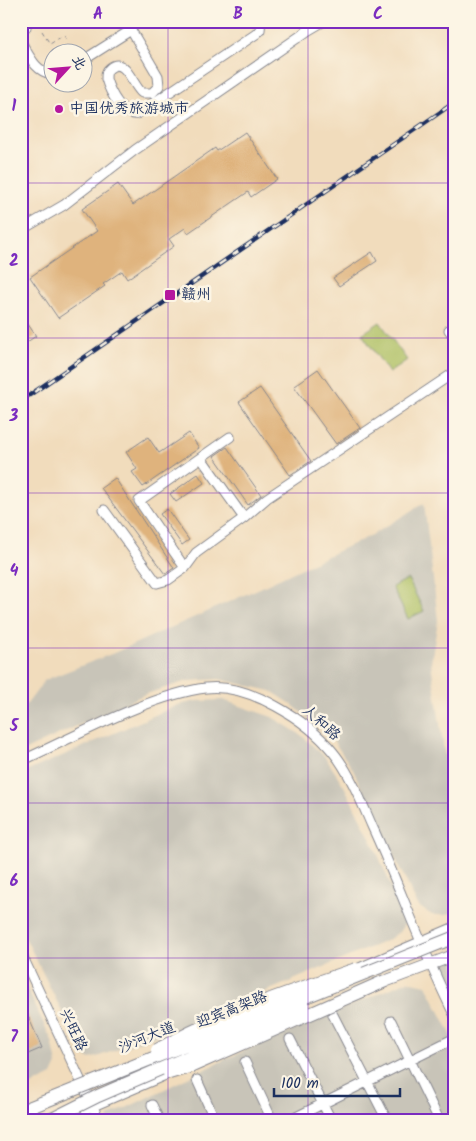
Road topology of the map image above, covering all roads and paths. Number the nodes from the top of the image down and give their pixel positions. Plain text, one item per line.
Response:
1 (261, 21) edge
2 (312, 21) edge
3 (324, 21) edge
4 (42, 31) dead end
5 (306, 32) junction
6 (67, 41) dead end
7 (21, 42) edge
8 (92, 53) edge
9 (42, 71) edge
10 (21, 230) edge
11 (455, 372) edge
12 (230, 437) dead end
13 (201, 458) junction
14 (104, 510) dead end
15 (244, 518) junction
16 (185, 568) junction
17 (21, 761) edge
18 (455, 928) edge
19 (455, 937) edge
20 (421, 942) junction
21 (455, 946) edge
22 (21, 953) edge
23 (455, 955) edge
24 (377, 961) junction
25 (429, 966) junction
26 (386, 981) junction
27 (333, 1015) dead end
28 (455, 1016) edge
29 (391, 1021) dead end
30 (290, 1038) dead end
31 (455, 1038) edge
32 (410, 1061) junction
33 (245, 1062) dead end
34 (115, 1075) junction
35 (196, 1080) dead end
36 (81, 1081) junction
37 (368, 1082) junction
38 (121, 1087) junction
39 (323, 1104) junction
40 (152, 1105) dead end
41 (93, 1106) junction
42 (21, 1112) edge
43 (50, 1120) edge
44 (59, 1120) edge
45 (100, 1120) edge
46 (159, 1120) edge
47 (215, 1120) edge
48 (272, 1120) edge
49 (290, 1120) edge
50 (331, 1120) edge
51 (387, 1120) edge
52 (439, 1120) edge

1 - 8 street
2 - 5 street
3 - 5 street
4 - 6 path
5 - 10 street
7 - 9 street
11 - 15 street
12 - 13 street
13 - 15 street
13 - 16 street
14 - 16 street
15 - 16 street
17 - 20 street, 人和路
18 - 20 main road, 沙河大道
19 - 34 highway, 迎宾高架路, bridge
20 - 24 main road, 沙河大道
20 - 25 street, 人和路
21 - 38 highway, 迎宾高架路, bridge
22 - 36 street, 兴旺路
23 - 25 main road
24 - 34 highway, bridge
24 - 36 main road, 沙河大道
25 - 26 main road
25 - 28 street, 人和路
26 - 38 highway, bridge
26 - 41 main road
27 - 37 street
29 - 32 street
30 - 39 street
31 - 32 street
32 - 37 street
32 - 52 street
33 - 48 street
34 - 42 highway, 迎宾高架路, bridge
35 - 47 street
36 - 41 street, 兴旺路
36 - 42 main road, 沙河大道
37 - 39 street
37 - 51 street
38 - 43 highway, 迎宾高架路, bridge
39 - 49 street
39 - 50 street
40 - 46 street
41 - 44 main road
41 - 45 street, 兴旺路

